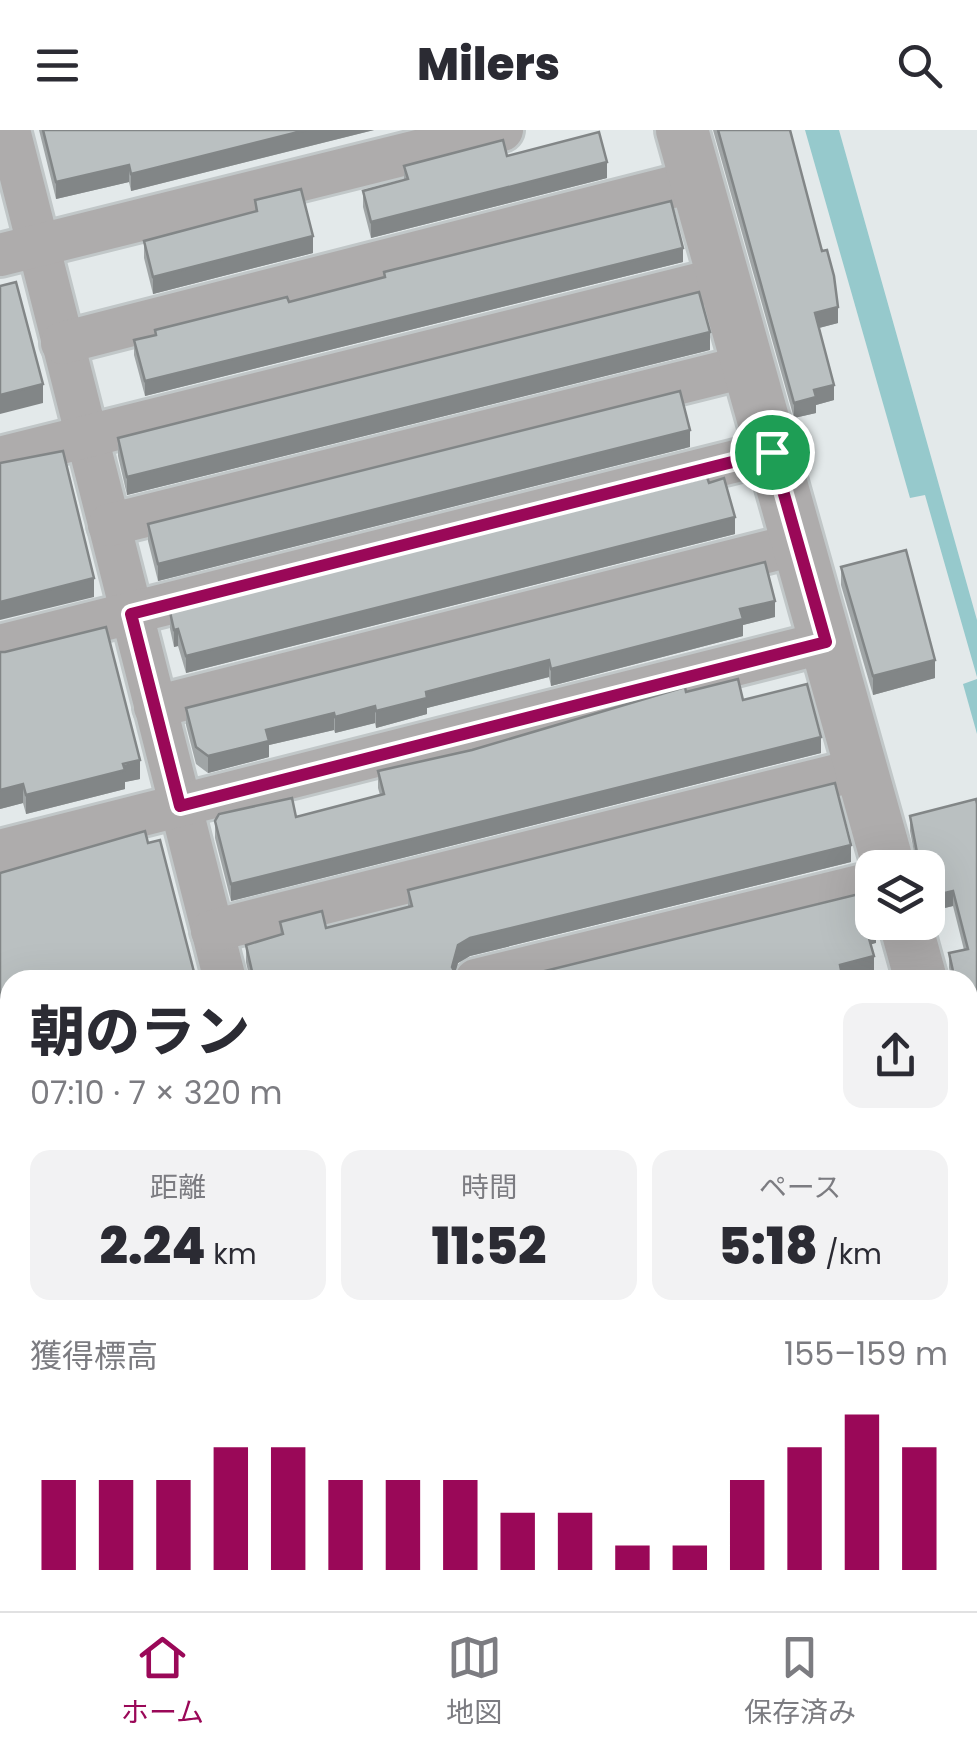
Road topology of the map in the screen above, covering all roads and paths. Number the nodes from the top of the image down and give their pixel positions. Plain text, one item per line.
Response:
1 (8, 130) edge
2 (502, 130) edge
3 (682, 130) edge
4 (696, 180) junction
5 (19, 250) edge
6 (723, 278) junction
7 (62, 342) junction
8 (748, 366) junction
9 (86, 435) junction
10 (772, 452) junction
11 (0, 458) edge
12 (109, 526) junction
13 (798, 544) junction
14 (131, 614) junction
15 (826, 642) junction
16 (0, 646) edge
17 (155, 706) junction
18 (861, 769) junction
19 (180, 806) junction
20 (884, 850) edge
21 (0, 851) edge
22 (855, 888) edge
23 (212, 931) junction
24 (910, 940) edge
25 (222, 970) edge
26 (517, 970) edge
27 (918, 970) edge

1 - 5 street
2 - 5 street
3 - 4 street
4 - 6 street
4 - 7 street
5 - 7 street
6 - 8 street
6 - 9 street
7 - 9 street
8 - 10 street
8 - 12 street
9 - 11 street
9 - 12 street
10 - 13 street
10 - 14 street
12 - 14 street
13 - 15 street
13 - 17 street
14 - 16 street
14 - 17 street
15 - 18 street
15 - 19 street
17 - 19 street
18 - 20 street
18 - 23 street
19 - 21 street
19 - 23 street
22 - 26 street
23 - 25 street
24 - 27 street

